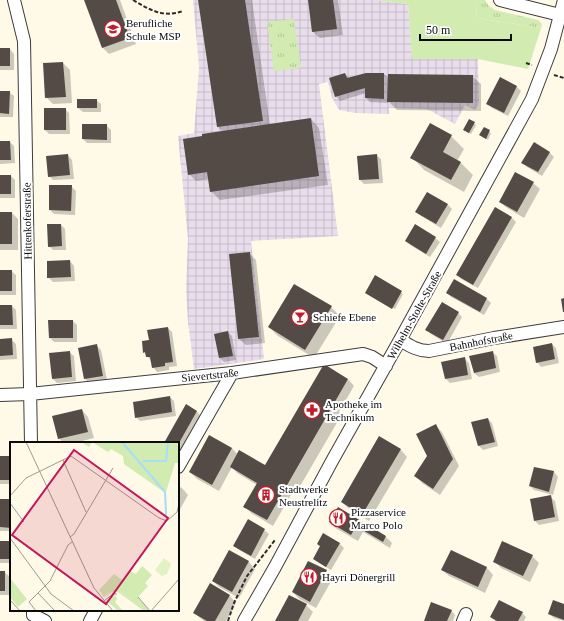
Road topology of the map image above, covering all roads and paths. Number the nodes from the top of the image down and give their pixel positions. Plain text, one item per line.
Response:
1 (14, 0) edge
2 (133, 0) edge
3 (500, 0) edge
4 (564, 0) edge
5 (183, 11) dead end
6 (560, 15) junction
7 (526, 63) dead end
8 (532, 70) dead end
9 (553, 75) dead end
10 (564, 78) edge
11 (564, 327) edge
12 (400, 340) junction
13 (386, 366) junction
14 (232, 373) junction
15 (30, 394) junction
16 (0, 395) edge
17 (31, 442) edge
18 (179, 465) edge
19 (275, 540) dead end
20 (33, 611) edge
21 (95, 611) edge
22 (45, 621) edge
23 (90, 621) edge
24 (228, 621) edge
25 (244, 621) edge

1 - 15 street, Hittenkoferstraße
2 - 5 path
3 - 6 street
4 - 6 street, Wilhelm-Stolte-Straße
6 - 12 street, Wilhelm-Stolte-Straße
7 - 8 path
9 - 10 path
11 - 12 street, Bahnhofstraße
12 - 13 street, Wilhelm-Stolte-Straße
13 - 14 street, Sievertstraße
13 - 25 street, Wilhelm-Stolte-Straße
14 - 15 street, Sievertstraße
14 - 18 street
15 - 16 street, Sievertstraße
15 - 17 street, Hittenkoferstraße
19 - 24 path
20 - 22 street
21 - 23 street

